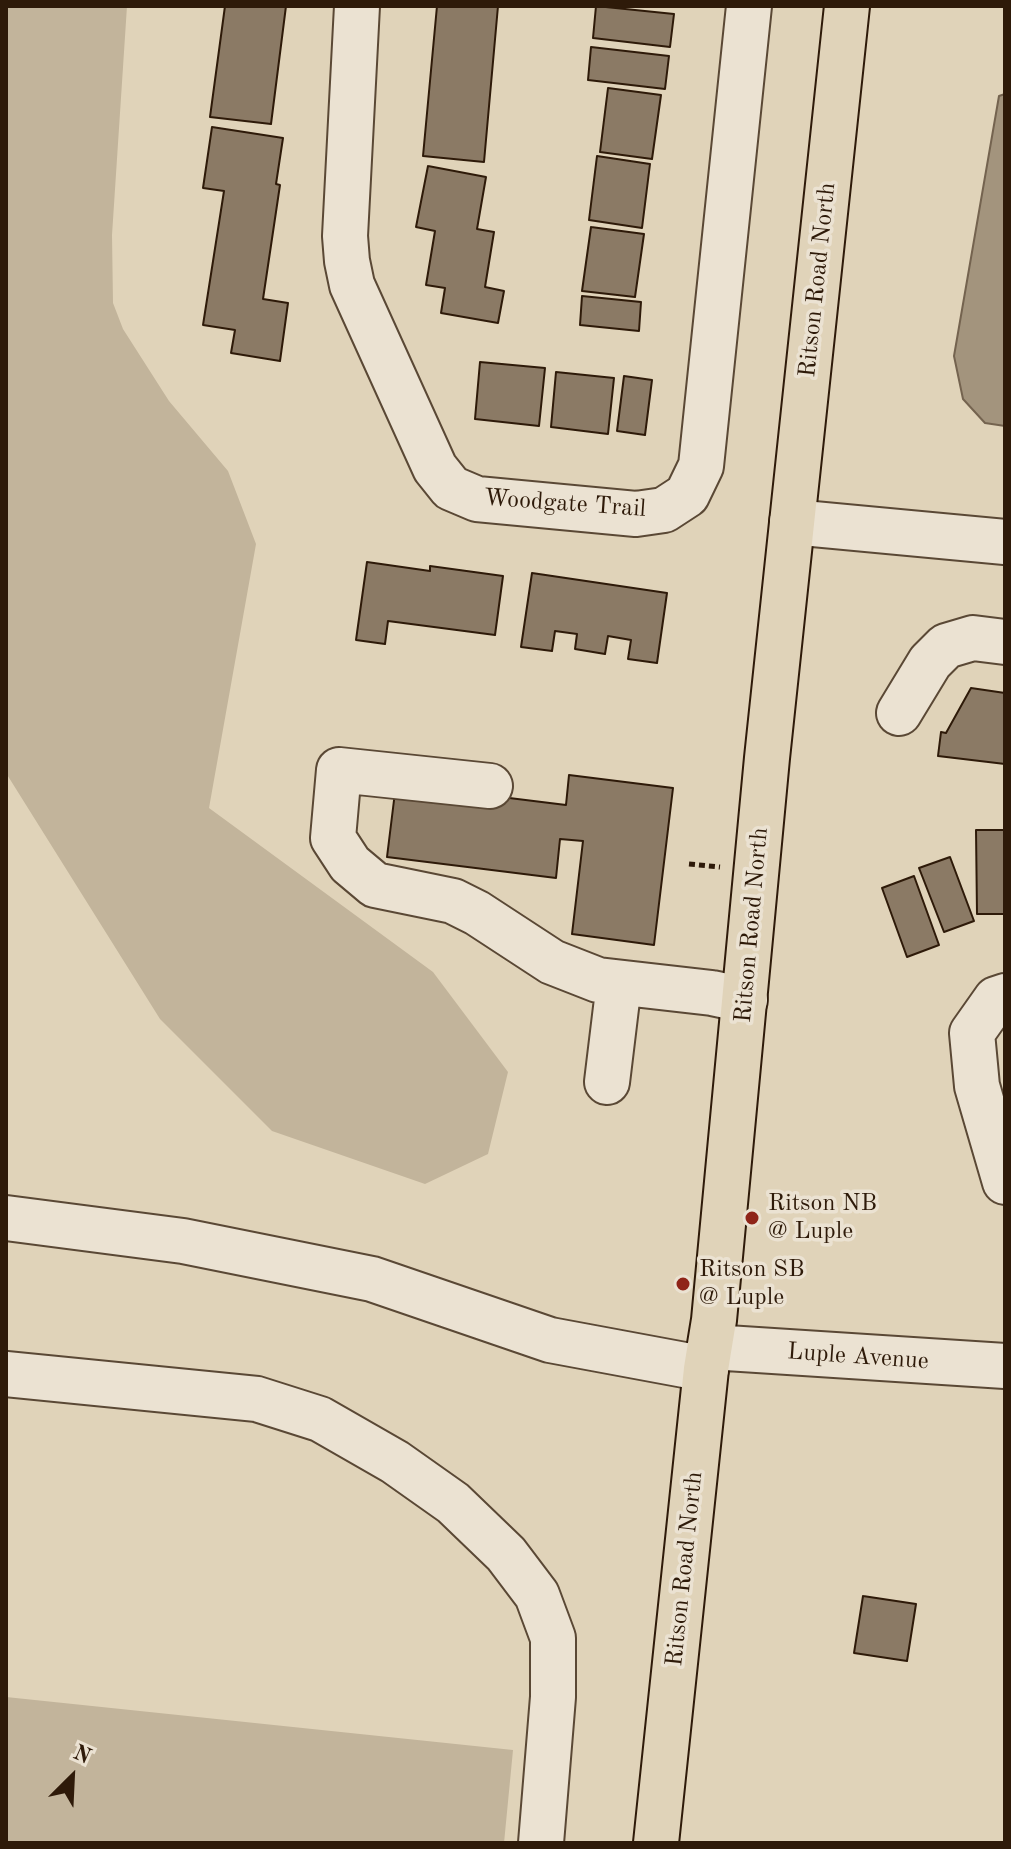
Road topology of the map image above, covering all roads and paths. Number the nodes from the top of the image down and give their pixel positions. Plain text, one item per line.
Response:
1 (357, 6) edge
2 (749, 6) edge
3 (847, 6) edge
4 (792, 522) junction
5 (1005, 542) edge
6 (1005, 642) edge
7 (899, 713) dead end
8 (490, 786) dead end
9 (689, 864) dead end
10 (724, 868) dead end
11 (619, 983) junction
12 (1005, 996) edge
13 (745, 1000) junction
14 (607, 1082) dead end
15 (1005, 1182) edge
16 (6, 1218) edge
17 (708, 1358) junction
18 (1005, 1366) edge
19 (6, 1374) edge
20 (541, 1843) edge
21 (656, 1843) edge

1 - 2 street, Woodgate Trail
3 - 4 main road, Ritson Road North
4 - 5 street
4 - 13 main road, Ritson Road North
6 - 7 street
8 - 11 street
9 - 10 path
11 - 13 street
11 - 14 street
12 - 15 street
13 - 17 main road, Ritson Road North
16 - 17 street, Luple Avenue
17 - 18 street, Luple Avenue
17 - 21 main road, Ritson Road North
19 - 20 street

